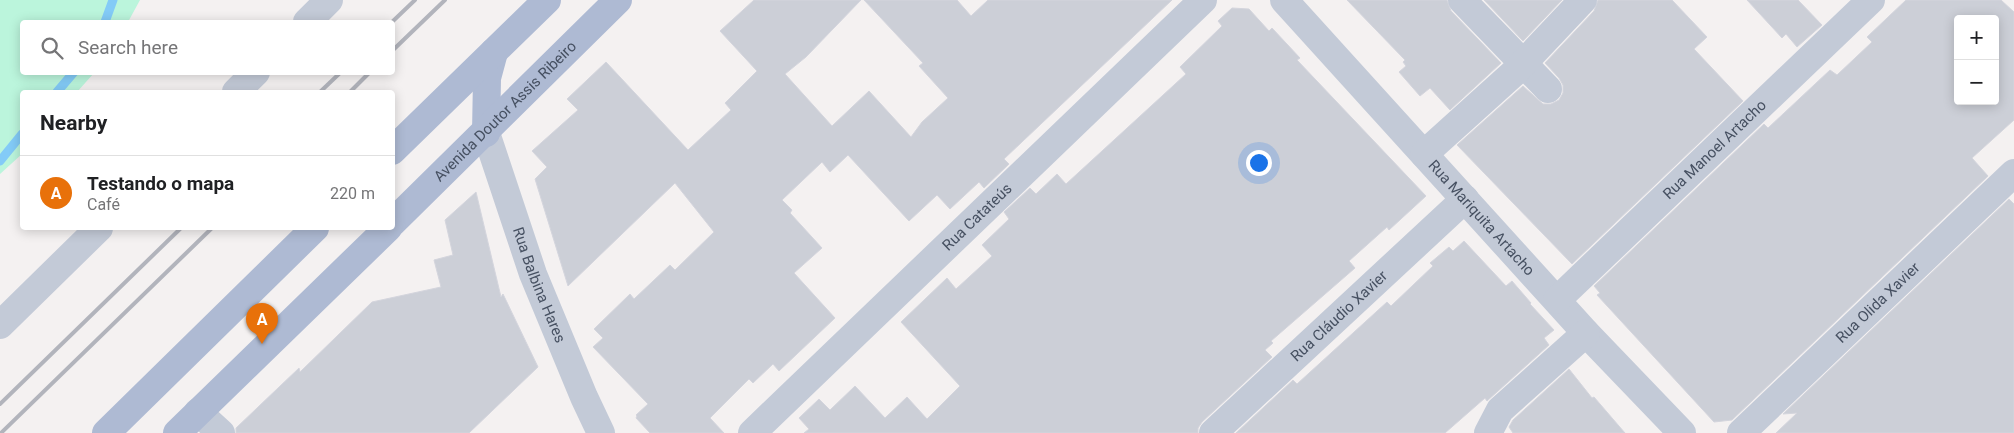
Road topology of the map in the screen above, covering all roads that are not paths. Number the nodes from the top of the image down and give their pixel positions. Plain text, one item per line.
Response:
1 (329, 0) edge
2 (547, 0) edge
3 (618, 0) edge
4 (1203, 0) edge
5 (1284, 0) edge
6 (1462, 0) edge
7 (1583, 0) edge
8 (1871, 0) edge
9 (309, 20) edge
10 (494, 52) junction
11 (1522, 62) junction
12 (253, 75) edge
13 (1548, 89) dead end
14 (238, 90) edge
15 (486, 132) junction
16 (395, 148) edge
17 (1424, 154) junction
18 (2014, 173) edge
19 (1466, 199) junction
20 (395, 220) edge
21 (97, 230) edge
22 (313, 230) edge
23 (386, 230) edge
24 (1557, 300) junction
25 (0, 325) edge
26 (1586, 333) junction
27 (198, 412) junction
28 (106, 433) edge
29 (177, 433) edge
30 (221, 433) edge
31 (602, 433) edge
32 (752, 433) edge
33 (1213, 433) edge
34 (1488, 433) edge
35 (1682, 433) edge
36 (1741, 433) edge

1 - 9 street
2 - 10 main road
3 - 15 main road, Avenida Doutor Assis Ribeiro
4 - 32 street, Rua Catateús
5 - 17 street, Rua Mariquita Artacho
6 - 11 street
7 - 11 street
8 - 24 street, Rua Manoel Artacho
10 - 15 main road
10 - 16 main road
11 - 13 street
11 - 17 street
12 - 14 street
15 - 20 main road, Avenida Doutor Assis Ribeiro
15 - 31 street, Rua Balbina Hares
17 - 19 street, Rua Mariquita Artacho
18 - 36 street, Rua Olida Xavier
19 - 24 street, Rua Mariquita Artacho
19 - 33 street, Rua Cláudio Xavier
21 - 25 street
22 - 28 main road
23 - 27 main road
24 - 26 street, Rua Mariquita Artacho
26 - 34 street
26 - 35 street, Rua Mariquita Artacho
27 - 29 main road
27 - 30 street

